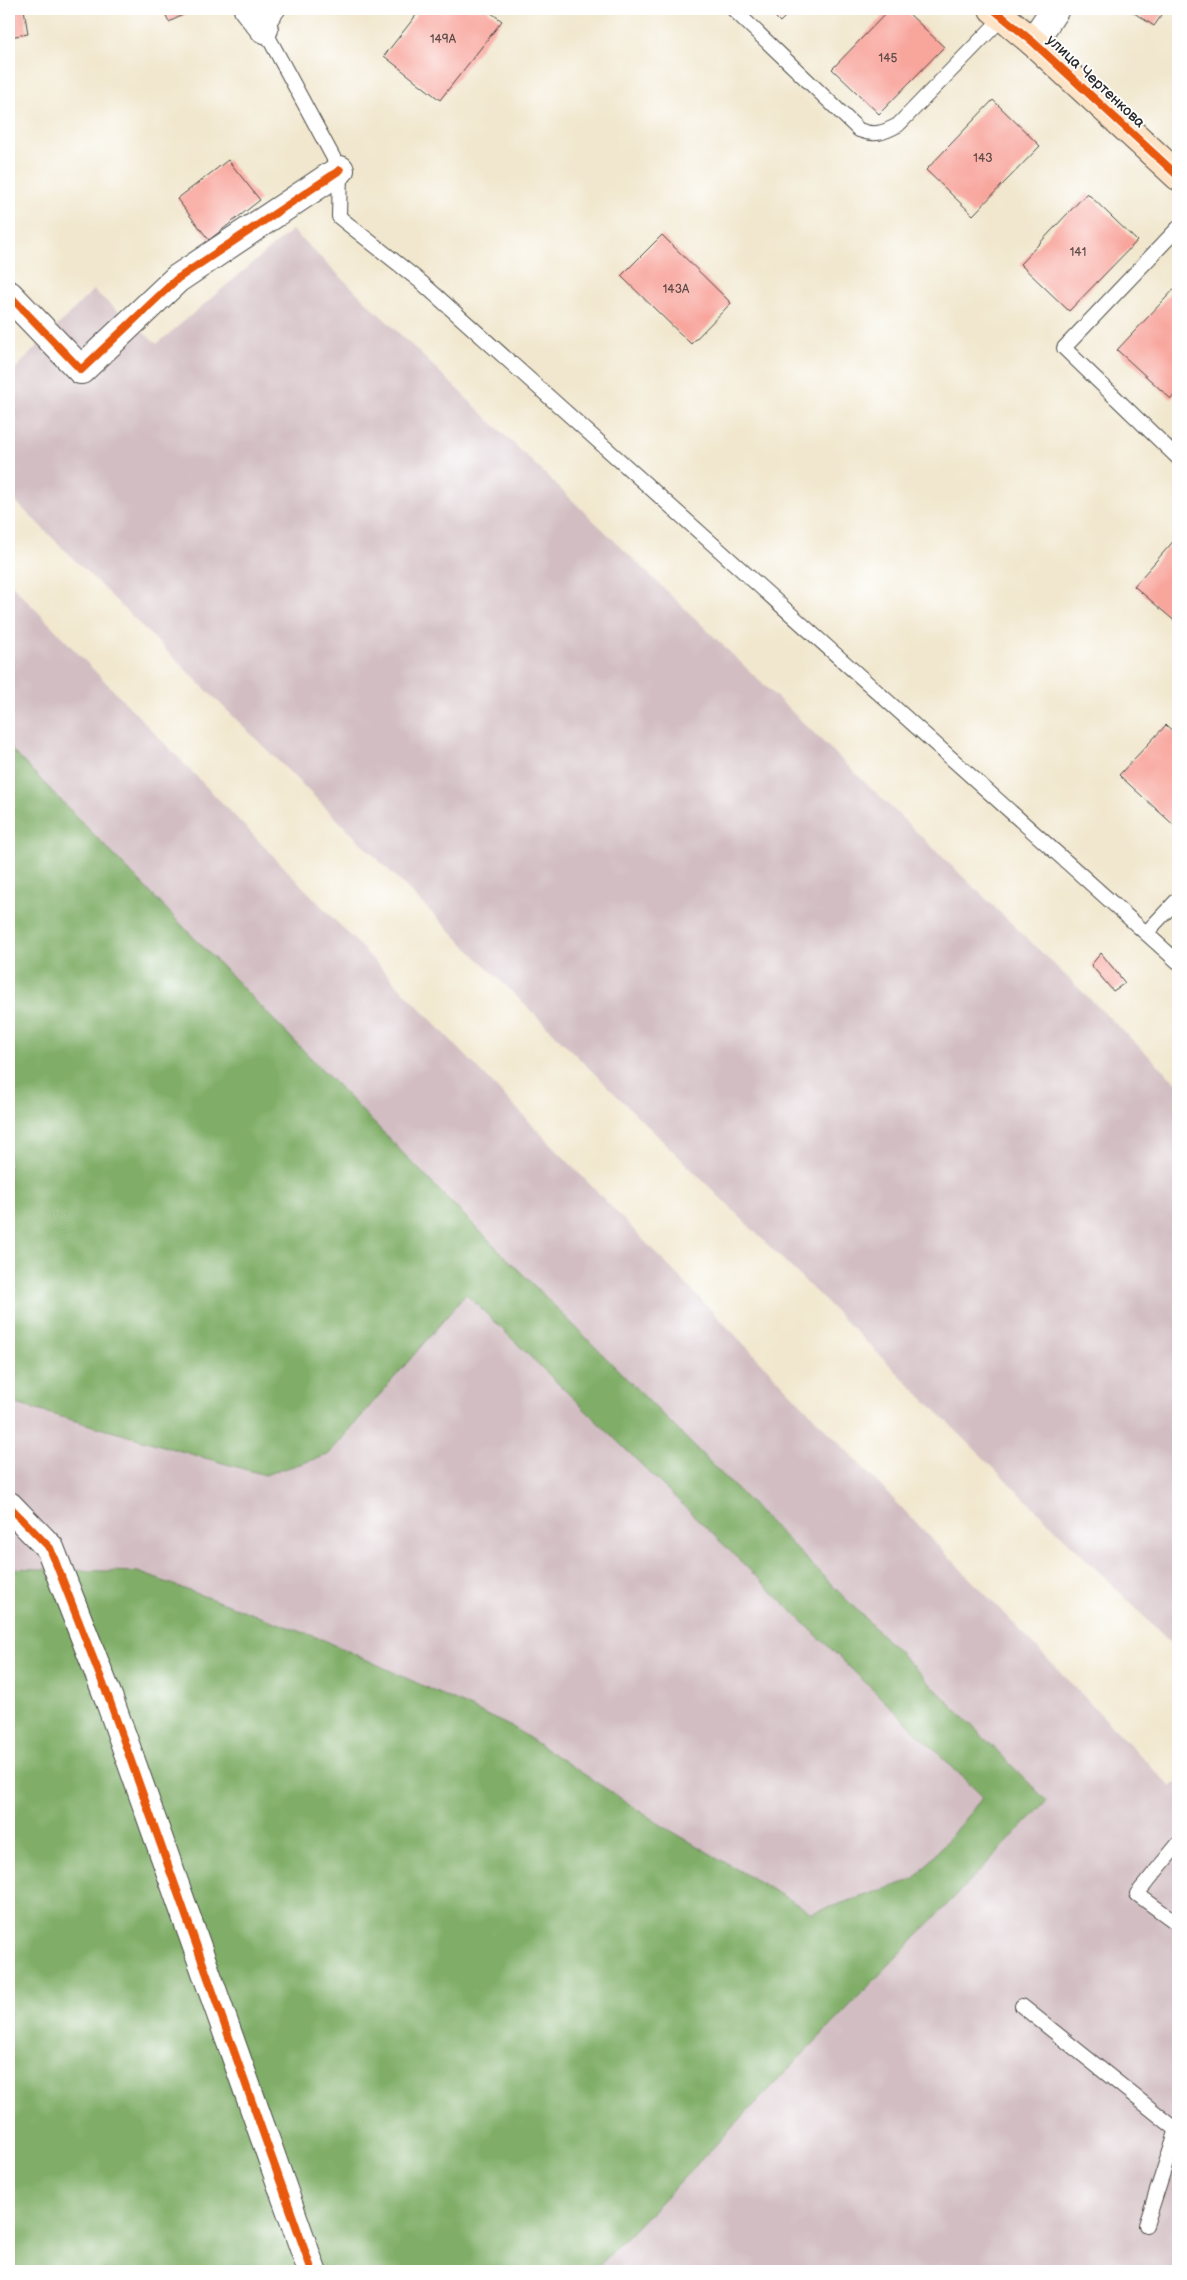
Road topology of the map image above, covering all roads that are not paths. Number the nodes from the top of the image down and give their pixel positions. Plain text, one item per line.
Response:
1 (733, 9) edge
2 (1054, 9) edge
3 (998, 13) edge
4 (263, 15) edge
5 (1033, 42) junction
6 (340, 170) junction
7 (1178, 176) edge
8 (1178, 228) edge
9 (9, 294) edge
10 (1178, 458) edge
11 (1178, 899) edge
12 (1146, 933) junction
13 (1178, 962) edge
14 (9, 1506) edge
15 (1178, 1844) edge
16 (1178, 1924) edge
17 (1022, 2006) dead end
18 (1178, 2128) edge
19 (1146, 2225) dead end
20 (312, 2271) edge

1 - 3 lane
2 - 5 street
3 - 5 street, улица Чертенкова
4 - 6 lane
5 - 7 street, улица Чертенкова
6 - 9 street
6 - 12 lane
8 - 10 lane
11 - 12 lane
12 - 13 lane
14 - 20 street
15 - 16 lane
17 - 18 lane
18 - 19 lane

